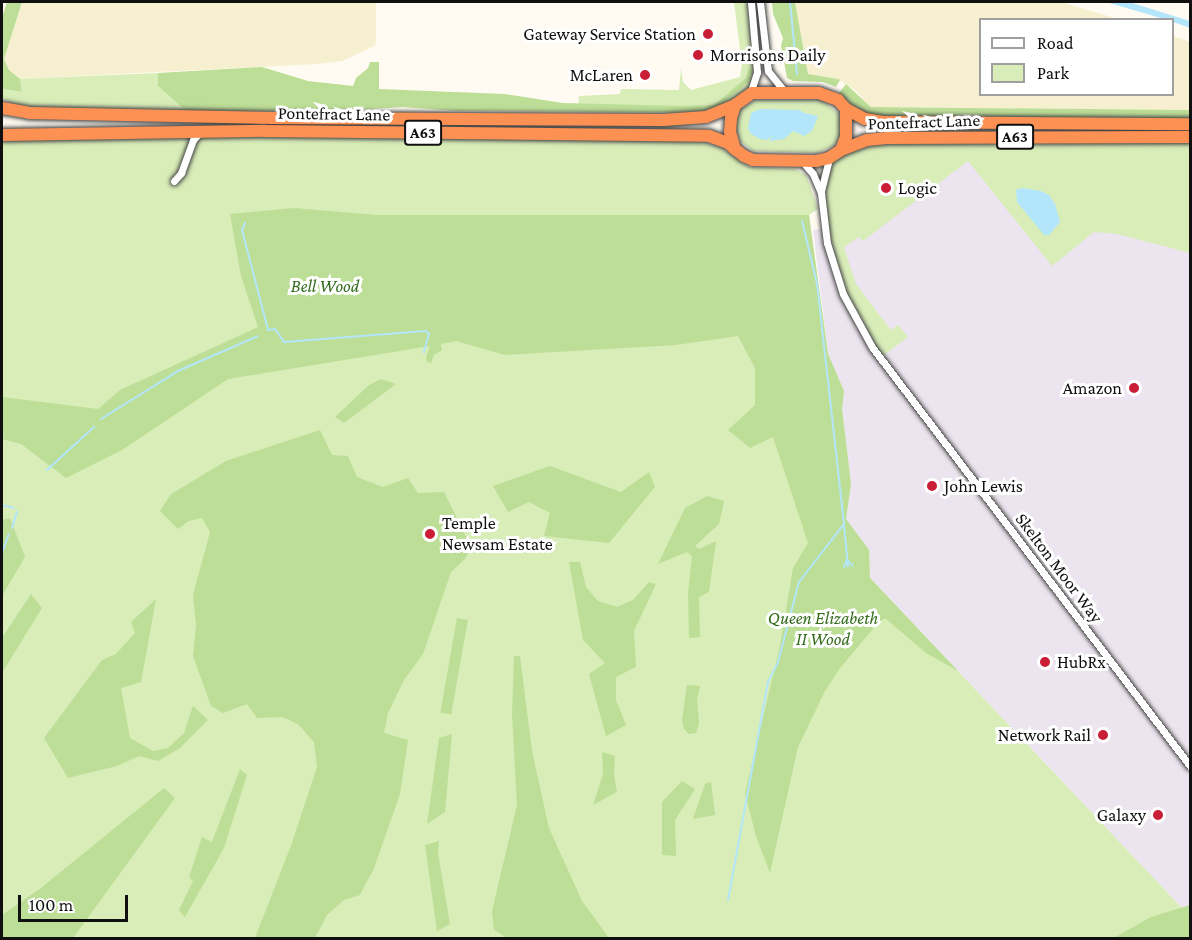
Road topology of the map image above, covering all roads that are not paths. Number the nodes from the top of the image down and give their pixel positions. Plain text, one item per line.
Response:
1 (751, 2) edge
2 (760, 2) edge
3 (786, 93) junction
4 (750, 94) junction
5 (735, 105) junction
6 (2, 108) edge
7 (846, 109) junction
8 (1191, 124) edge
9 (181, 131) junction
10 (201, 131) junction
11 (2, 135) edge
12 (1191, 138) edge
13 (735, 149) junction
14 (188, 150) junction
15 (841, 150) junction
16 (829, 158) junction
17 (801, 160) junction
18 (174, 181) dead end
19 (821, 193) junction
20 (1191, 766) edge

1 - 4 street
2 - 3 street
3 - 4 highway, A63
3 - 7 highway, A63
4 - 5 highway, A63
5 - 6 highway, Pontefract Lane / A63
5 - 13 highway
7 - 8 highway, Pontefract Lane / A63
7 - 15 highway
9 - 10 highway, Pontefract Lane / A63
9 - 11 highway, Pontefract Lane / A63
9 - 14 street
10 - 13 highway, Pontefract Lane / A63
10 - 14 street
12 - 15 highway, Pontefract Lane / A63
13 - 17 highway, A63
14 - 18 street
15 - 16 highway, A63
16 - 17 highway, A63
16 - 19 street, Skelton Moor Way
17 - 19 street, Skelton Moor Way
19 - 20 street, Skelton Moor Way

